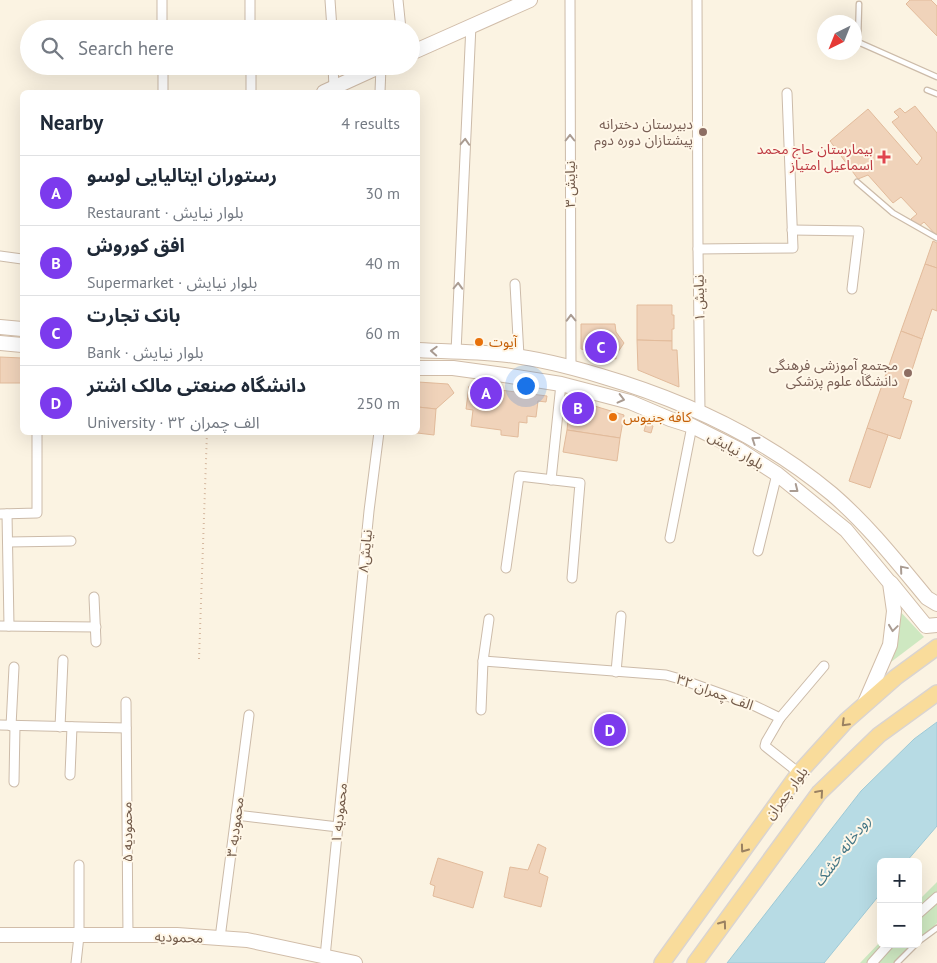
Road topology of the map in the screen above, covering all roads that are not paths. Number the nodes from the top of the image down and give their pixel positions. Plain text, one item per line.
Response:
1 (162, 0) edge
2 (250, 0) edge
3 (330, 0) edge
4 (398, 0) edge
5 (530, 0) edge
6 (570, 0) edge
7 (697, 0) edge
8 (859, 4) dead end
9 (162, 20) edge
10 (250, 20) edge
11 (331, 20) edge
12 (400, 20) edge
13 (472, 25) junction
14 (420, 48) edge
15 (163, 75) edge
16 (251, 75) edge
17 (332, 75) edge
18 (362, 75) edge
19 (381, 75) edge
20 (937, 77) edge
21 (163, 90) edge
22 (251, 90) edge
23 (329, 90) edge
24 (380, 90) edge
25 (927, 90) dead end
26 (787, 93) dead end
27 (937, 94) edge
28 (857, 182) dead end
29 (792, 230) junction
30 (937, 238) edge
31 (698, 250) junction
32 (0, 256) edge
33 (20, 258) edge
34 (515, 284) dead end
35 (852, 288) dead end
36 (0, 328) edge
37 (20, 329) edge
38 (0, 343) edge
39 (20, 345) edge
40 (420, 350) edge
41 (456, 352) junction
42 (519, 356) junction
43 (571, 367) junction
44 (420, 368) edge
45 (561, 384) junction
46 (700, 411) junction
47 (692, 426) junction
48 (37, 435) edge
49 (379, 435) edge
50 (777, 474) junction
51 (551, 480) junction
52 (4, 514) edge
53 (862, 523) junction
54 (851, 536) junction
55 (670, 538) dead end
56 (71, 541) dead end
57 (8, 542) junction
58 (758, 551) dead end
59 (506, 568) dead end
60 (572, 578) dead end
61 (890, 583) junction
62 (94, 597) dead end
63 (937, 604) edge
64 (621, 616) dead end
65 (489, 619) dead end
66 (937, 625) edge
67 (5, 626) edge
68 (96, 627) junction
69 (96, 642) dead end
70 (937, 647) edge
71 (63, 660) dead end
72 (483, 661) junction
73 (824, 666) dead end
74 (14, 667) dead end
75 (354, 669) joint
76 (616, 672) junction
77 (937, 693) edge
78 (126, 702) dead end
79 (864, 705) junction
80 (481, 710) dead end
81 (249, 715) dead end
82 (780, 718) junction
83 (9, 726) edge
84 (60, 726) junction
85 (72, 727) junction
86 (126, 728) junction
87 (799, 773) junction
88 (70, 775) dead end
89 (14, 782) dead end
90 (236, 816) junction
91 (338, 827) junction
92 (79, 865) dead end
93 (937, 897) edge
94 (922, 910) edge
95 (937, 928) edge
96 (0, 935) edge
97 (79, 936) junction
98 (128, 936) junction
99 (220, 938) junction
100 (922, 939) edge
101 (885, 948) edge
102 (912, 948) edge
103 (325, 957) junction
104 (76, 963) edge
105 (355, 963) edge
106 (662, 963) edge
107 (694, 963) edge
108 (872, 963) edge
109 (897, 963) edge

1 - 9 street
2 - 10 street
3 - 11 street
4 - 12 street
5 - 13 main road
43 -> 6 street, نیایش ۳
7 - 31 street, نیایش ۱
8 - 20 lane
13 - 14 main road
41 -> 13 street
15 - 21 street
16 - 22 street
17 - 23 street
18 - 23 main road
19 - 24 street
25 - 27 lane
26 - 29 street
28 - 30 lane
29 - 31 street
29 - 35 street
31 - 46 street, نیایش ۱
32 - 33 street
34 - 42 street
36 - 37 main road
38 - 39 main road
41 -> 40 main road, بلوار نیایش
41 - 42 main road, بلوار نیایش
42 - 43 main road, بلوار نیایش
43 - 46 main road, بلوار نیایش
44 - 45 main road, بلوار نیایش
45 -> 47 main road, بلوار نیایش
45 - 51 street
53 -> 46 main road, بلوار نیایش
47 - 50 main road, بلوار نیایش
47 - 55 street
48 - 52 street
49 - 75 street, نیایش۸
50 -> 54 main road, بلوار نیایش
50 - 58 street
51 - 59 street
51 - 60 street
52 - 57 street
53 - 54 main road
63 -> 53 main road, بلوار نیایش
54 - 61 main road, بلوار نیایش
56 - 57 street
57 - 67 street
61 - 66 main road, بلوار نیایش
61 -> 79 main road
62 - 68 street
64 - 76 street
65 - 72 street
67 - 68 street
68 - 69 street
70 - 79 main road, بلوار چمران
71 - 84 street
72 - 76 street, ۳۲ الف چمران
72 - 80 street
73 - 82 street
74 - 83 street
75 - 91 street, ۱ محمودیه
76 - 82 street, ۳۲ الف چمران
107 -> 77 main road, بلوار چمران
78 - 86 street, ۵ محمودیه
79 -> 87 main road, بلوار چمران
81 - 90 street, ۳ محمودیه
82 - 87 street
83 - 84 street
83 - 89 street
84 - 85 street
85 - 86 street
85 - 88 street
86 - 98 street, ۵ محمودیه
87 -> 106 main road, بلوار چمران
90 - 91 street
90 - 99 street, ۳ محمودیه
91 - 103 street, ۱ محمودیه
92 - 97 street
93 - 94 street
95 - 100 lane
96 - 97 main road, محمودیه
97 - 98 main road, محمودیه
97 - 104 street
98 - 99 main road, محمودیه
99 - 103 main road, محمودیه
101 - 108 street
102 - 109 lane
103 - 105 main road, محمودیه

